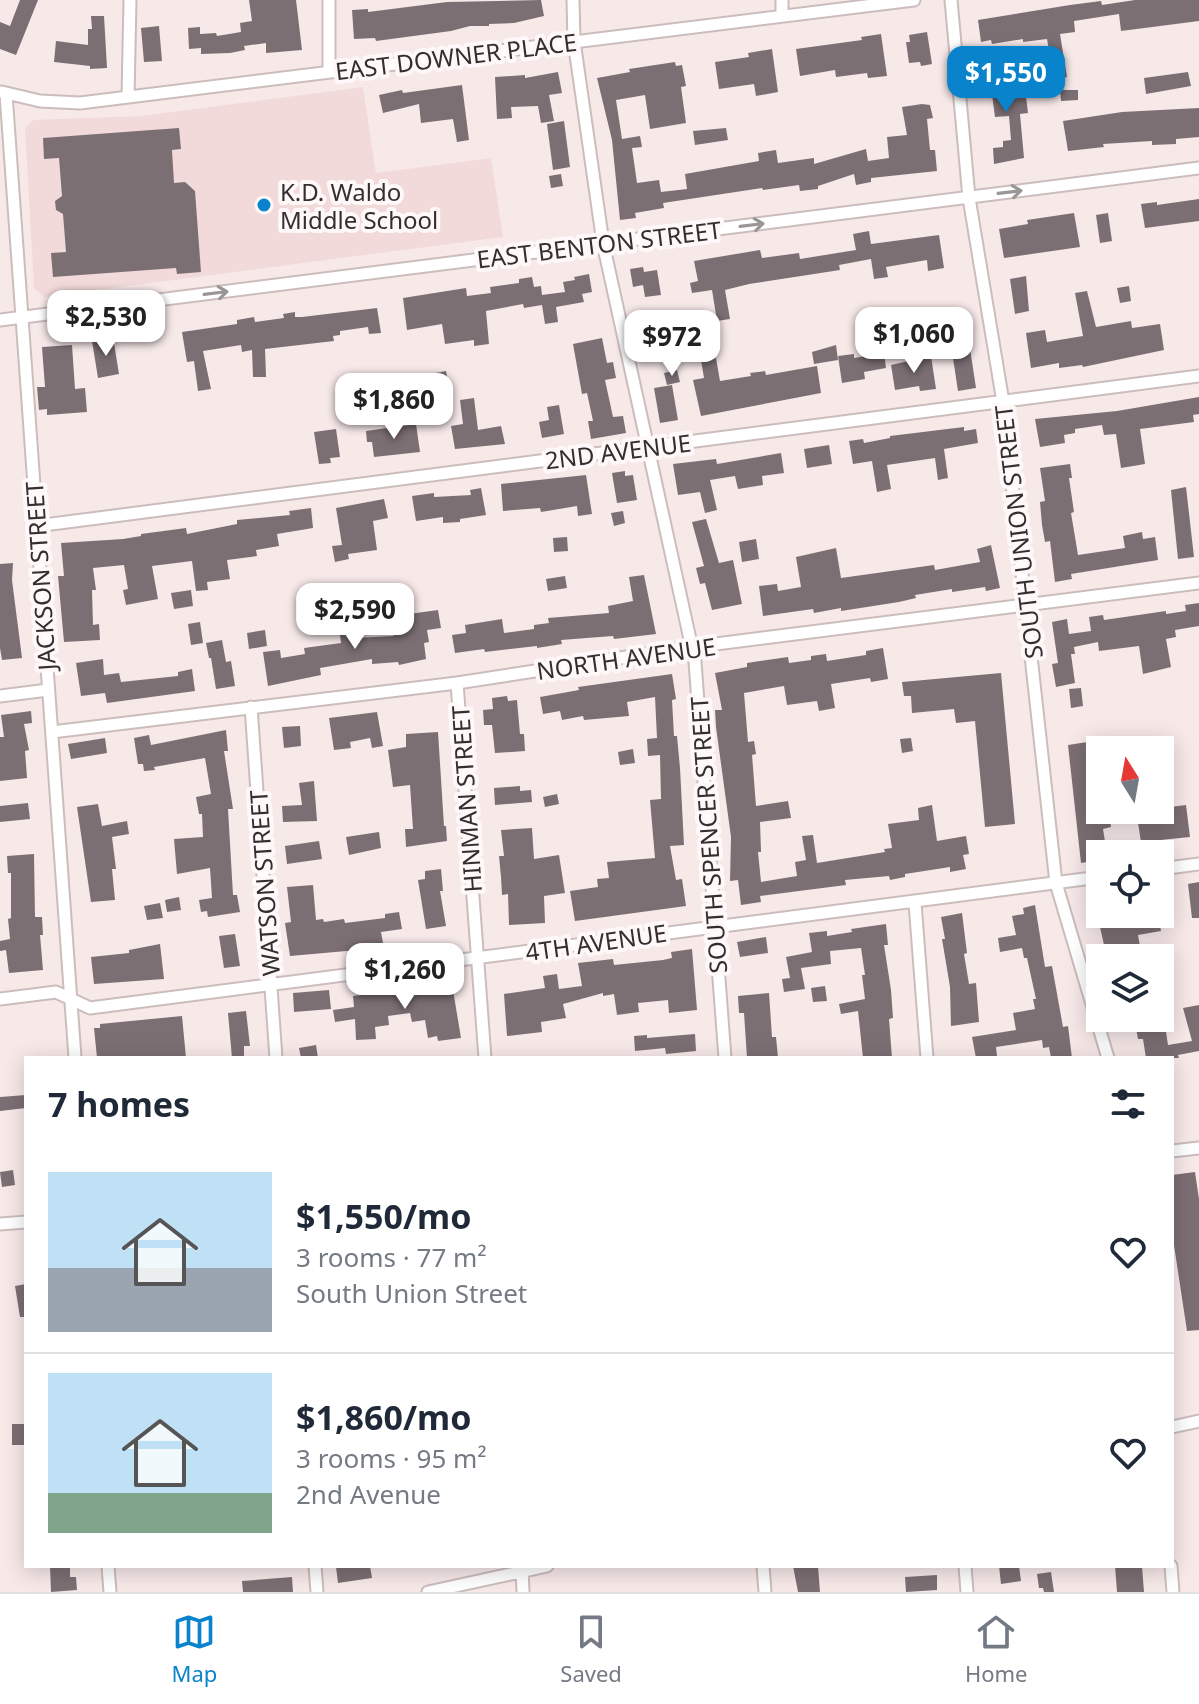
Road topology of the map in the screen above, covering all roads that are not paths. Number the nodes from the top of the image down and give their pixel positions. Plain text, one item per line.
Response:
1 (130, 0) edge
2 (329, 0) edge
3 (573, 0) edge
4 (782, 0) edge
5 (914, 0) edge
6 (951, 0) edge
7 (782, 16) junction
8 (574, 41) junction
9 (329, 71) junction
10 (3, 92) edge
11 (128, 97) junction
12 (1199, 168) edge
13 (969, 198) junction
14 (603, 243) junction
15 (21, 318) junction
16 (0, 320) edge
17 (1199, 376) edge
18 (1003, 402) junction
19 (648, 447) junction
20 (36, 526) junction
21 (1199, 583) edge
22 (1027, 605) junction
23 (692, 647) junction
24 (457, 683) junction
25 (48, 690) junction
26 (0, 696) edge
27 (251, 707) junction
28 (52, 732) junction
29 (1199, 864) edge
30 (1174, 867) edge
31 (1086, 879) edge
32 (1056, 883) junction
33 (915, 903) junction
34 (715, 926) junction
35 (477, 958) junction
36 (271, 985) junction
37 (0, 999) edge
38 (71, 1000) junction
39 (75, 1056) edge
40 (276, 1056) edge
41 (485, 1056) edge
42 (725, 1056) edge
43 (927, 1056) edge
44 (1107, 1056) edge
45 (1199, 1148) edge
46 (1174, 1151) edge
47 (24, 1222) edge
48 (0, 1224) edge
49 (1199, 1421) edge
50 (1174, 1427) edge
51 (108, 1568) edge
52 (315, 1568) edge
53 (763, 1568) edge
54 (965, 1568) edge
55 (1171, 1568) edge
56 (522, 1569) edge
57 (110, 1592) edge
58 (317, 1592) edge
59 (428, 1592) edge
60 (523, 1592) edge
61 (765, 1592) edge
62 (967, 1592) edge
63 (1173, 1592) edge

1 - 11 street
2 - 9 street
3 - 8 street, SOUTH SPENCER STREET
4 - 7 street
5 - 7 street, EAST DOWNER PLACE
6 - 13 street, SOUTH UNION STREET
7 - 8 street, EAST DOWNER PLACE
8 - 9 street, EAST DOWNER PLACE
8 - 14 street, SOUTH SPENCER STREET
9 - 11 street, EAST DOWNER PLACE
10 - 11 street, EAST DOWNER PLACE
10 - 15 street, JACKSON STREET
13 -> 12 street, EAST BENTON STREET
14 -> 13 street, EAST BENTON STREET
13 - 18 street, SOUTH UNION STREET
15 -> 14 street, EAST BENTON STREET
14 - 19 street, SOUTH SPENCER STREET
15 - 16 street, EAST BENTON STREET
15 - 20 street, JACKSON STREET
17 - 18 street, 2ND AVENUE
18 - 19 street, 2ND AVENUE
18 - 22 street, SOUTH UNION STREET
19 - 20 street, 2ND AVENUE
19 - 23 street, SOUTH SPENCER STREET
20 - 25 street, JACKSON STREET
21 - 22 street, NORTH AVENUE
22 - 23 street, NORTH AVENUE
22 - 32 street, SOUTH UNION STREET
23 - 24 street, NORTH AVENUE
23 - 34 street, SOUTH SPENCER STREET
24 - 27 street, NORTH AVENUE
24 - 35 street, HINMAN STREET
25 - 26 street
25 - 28 street, JACKSON STREET
27 - 28 street, NORTH AVENUE
27 - 36 street, WATSON STREET
28 - 38 street, JACKSON STREET
29 - 30 street
31 - 32 street, 4TH AVENUE
32 - 33 street, 4TH AVENUE
32 - 44 street, SOUTH UNION STREET
33 - 34 street, 4TH AVENUE
33 - 43 street
34 - 35 street, 4TH AVENUE
34 - 42 street, SOUTH SPENCER STREET
35 - 36 street, 4TH AVENUE
35 - 41 street, HINMAN STREET
36 - 38 street, 4TH AVENUE
36 - 40 street, WATSON STREET
37 - 38 street, 4TH AVENUE
38 - 39 street, JACKSON STREET
45 - 46 street
47 - 48 street
49 - 50 street
51 - 57 street
52 - 58 street
53 - 61 street
54 - 62 street
55 - 63 street
56 - 59 street
56 - 60 street

